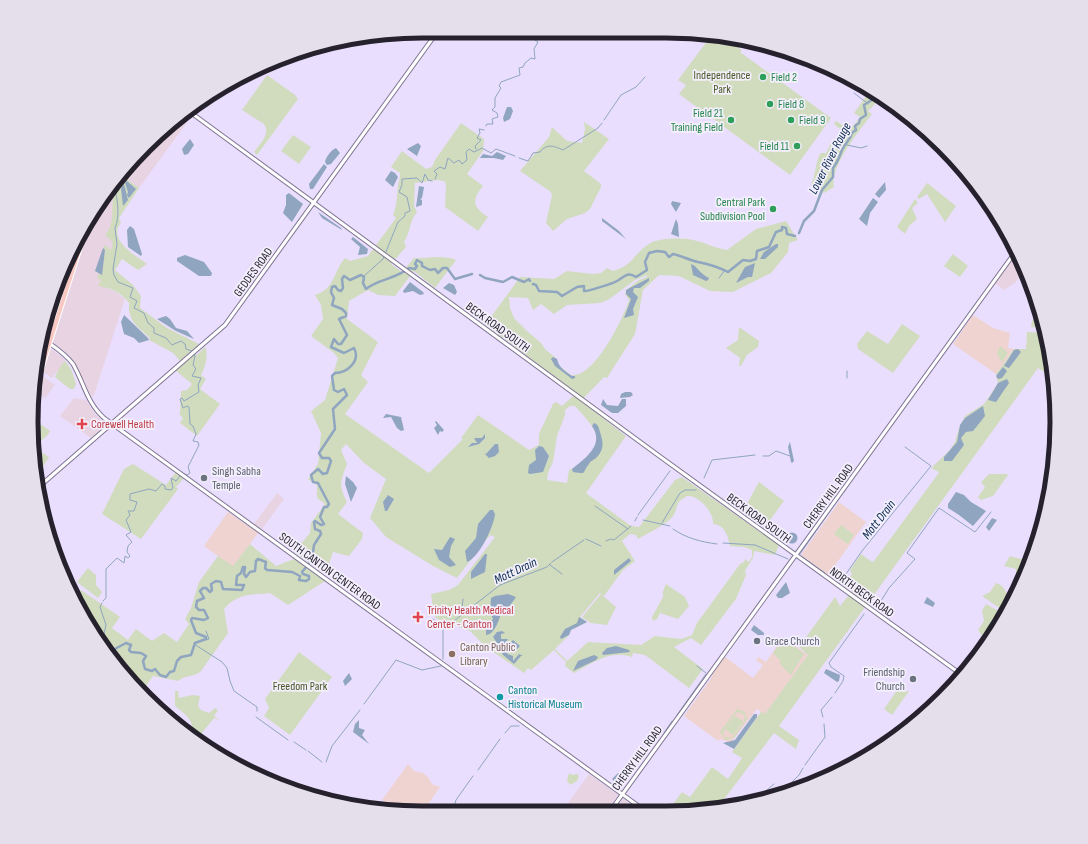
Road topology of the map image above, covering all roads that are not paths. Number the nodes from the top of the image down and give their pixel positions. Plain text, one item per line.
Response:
1 (433, 38) edge
2 (193, 114) edge
3 (315, 203) junction
4 (78, 251) edge
5 (1012, 256) edge
6 (60, 293) edge
7 (63, 298) junction
8 (55, 308) edge
9 (59, 311) junction
10 (46, 341) edge
11 (49, 343) junction
12 (42, 365) edge
13 (112, 424) junction
14 (43, 483) edge
15 (796, 556) junction
16 (958, 672) edge
17 (622, 794) junction
18 (614, 806) edge
19 (638, 806) edge

1 - 3 main road, GEDDES ROAD
2 - 3 main road, BECK ROAD SOUTH
3 - 13 main road, GEDDES ROAD
3 - 15 main road, BECK ROAD SOUTH
4 - 7 main road
5 - 15 main road, CHERRY HILL ROAD
6 - 7 main road
7 - 9 main road
8 - 9 main road
9 - 11 main road
10 - 11 main road, SOUTH CANTON CENTER ROAD
11 - 12 main road
11 - 13 main road, SOUTH CANTON CENTER ROAD
13 - 14 main road, GEDDES ROAD
13 - 17 main road, SOUTH CANTON CENTER ROAD
15 - 16 main road, NORTH BECK ROAD
15 - 17 main road, CHERRY HILL ROAD
17 - 18 main road, CHERRY HILL ROAD
17 - 19 main road, SOUTH CANTON CENTER ROAD

